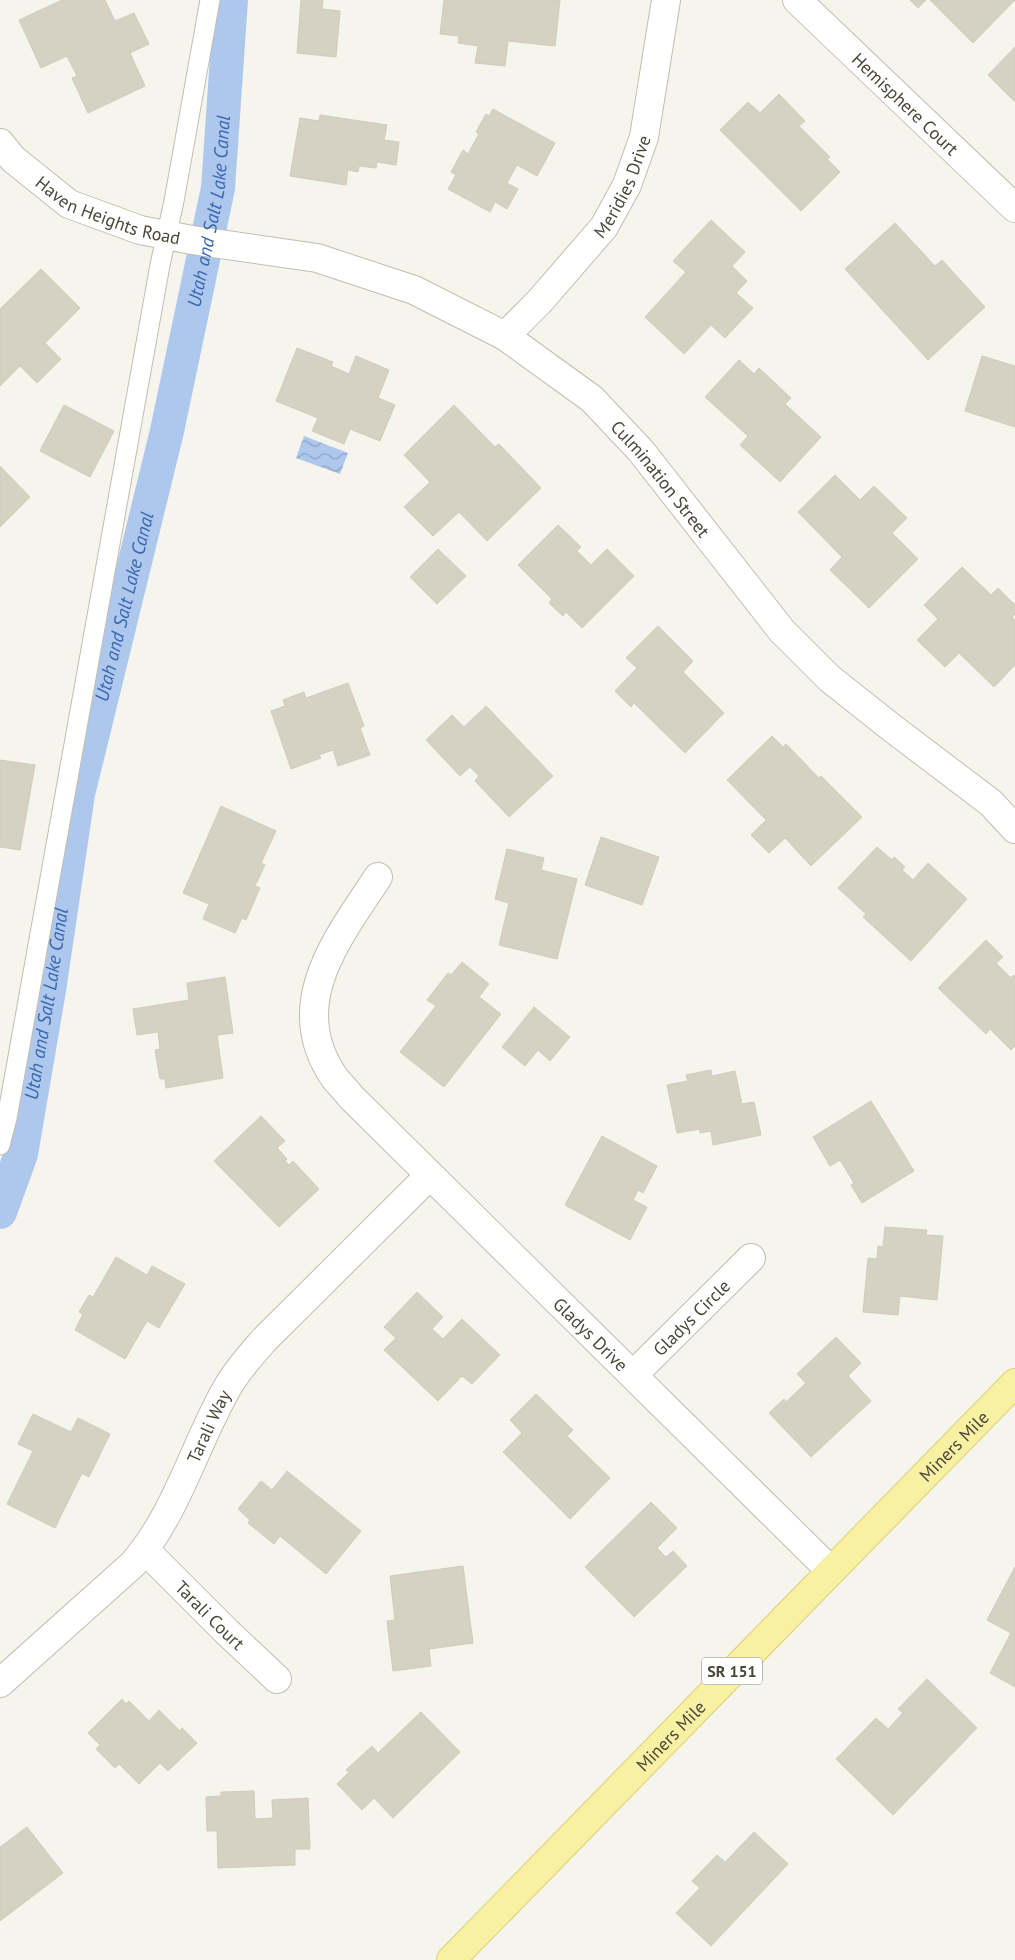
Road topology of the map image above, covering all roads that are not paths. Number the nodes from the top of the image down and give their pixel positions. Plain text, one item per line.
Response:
1 (210, 0) edge
2 (666, 0) edge
3 (797, 0) edge
4 (4, 158) edge
5 (1015, 208) edge
6 (179, 238) junction
7 (234, 246) joint
8 (505, 336) junction
9 (1015, 828) edge
10 (378, 877) dead end
11 (0, 1144) edge
12 (430, 1175) junction
13 (751, 1258) dead end
14 (632, 1375) junction
15 (1015, 1383) edge
16 (146, 1550) junction
17 (830, 1570) junction
18 (277, 1679) dead end
19 (0, 1683) edge
20 (451, 1960) edge

1 - 6 lane
2 - 8 street, Meridies Drive
3 - 5 street, Hemisphere Court
4 - 6 street, Haven Heights Road
6 - 7 street, Haven Heights Road
6 - 11 lane
7 - 8 street, Culmination Street
8 - 9 street, Culmination Street
10 - 12 street, Gladys Drive
12 - 14 street, Gladys Drive
12 - 16 street, Tarali Way
13 - 14 street, Gladys Circle
14 - 17 street, Gladys Drive
15 - 17 main road, Miners Mile / SR 151
16 - 18 street, Tarali Court
16 - 19 street, Tarali Way
17 - 20 main road, Miners Mile / SR 151

